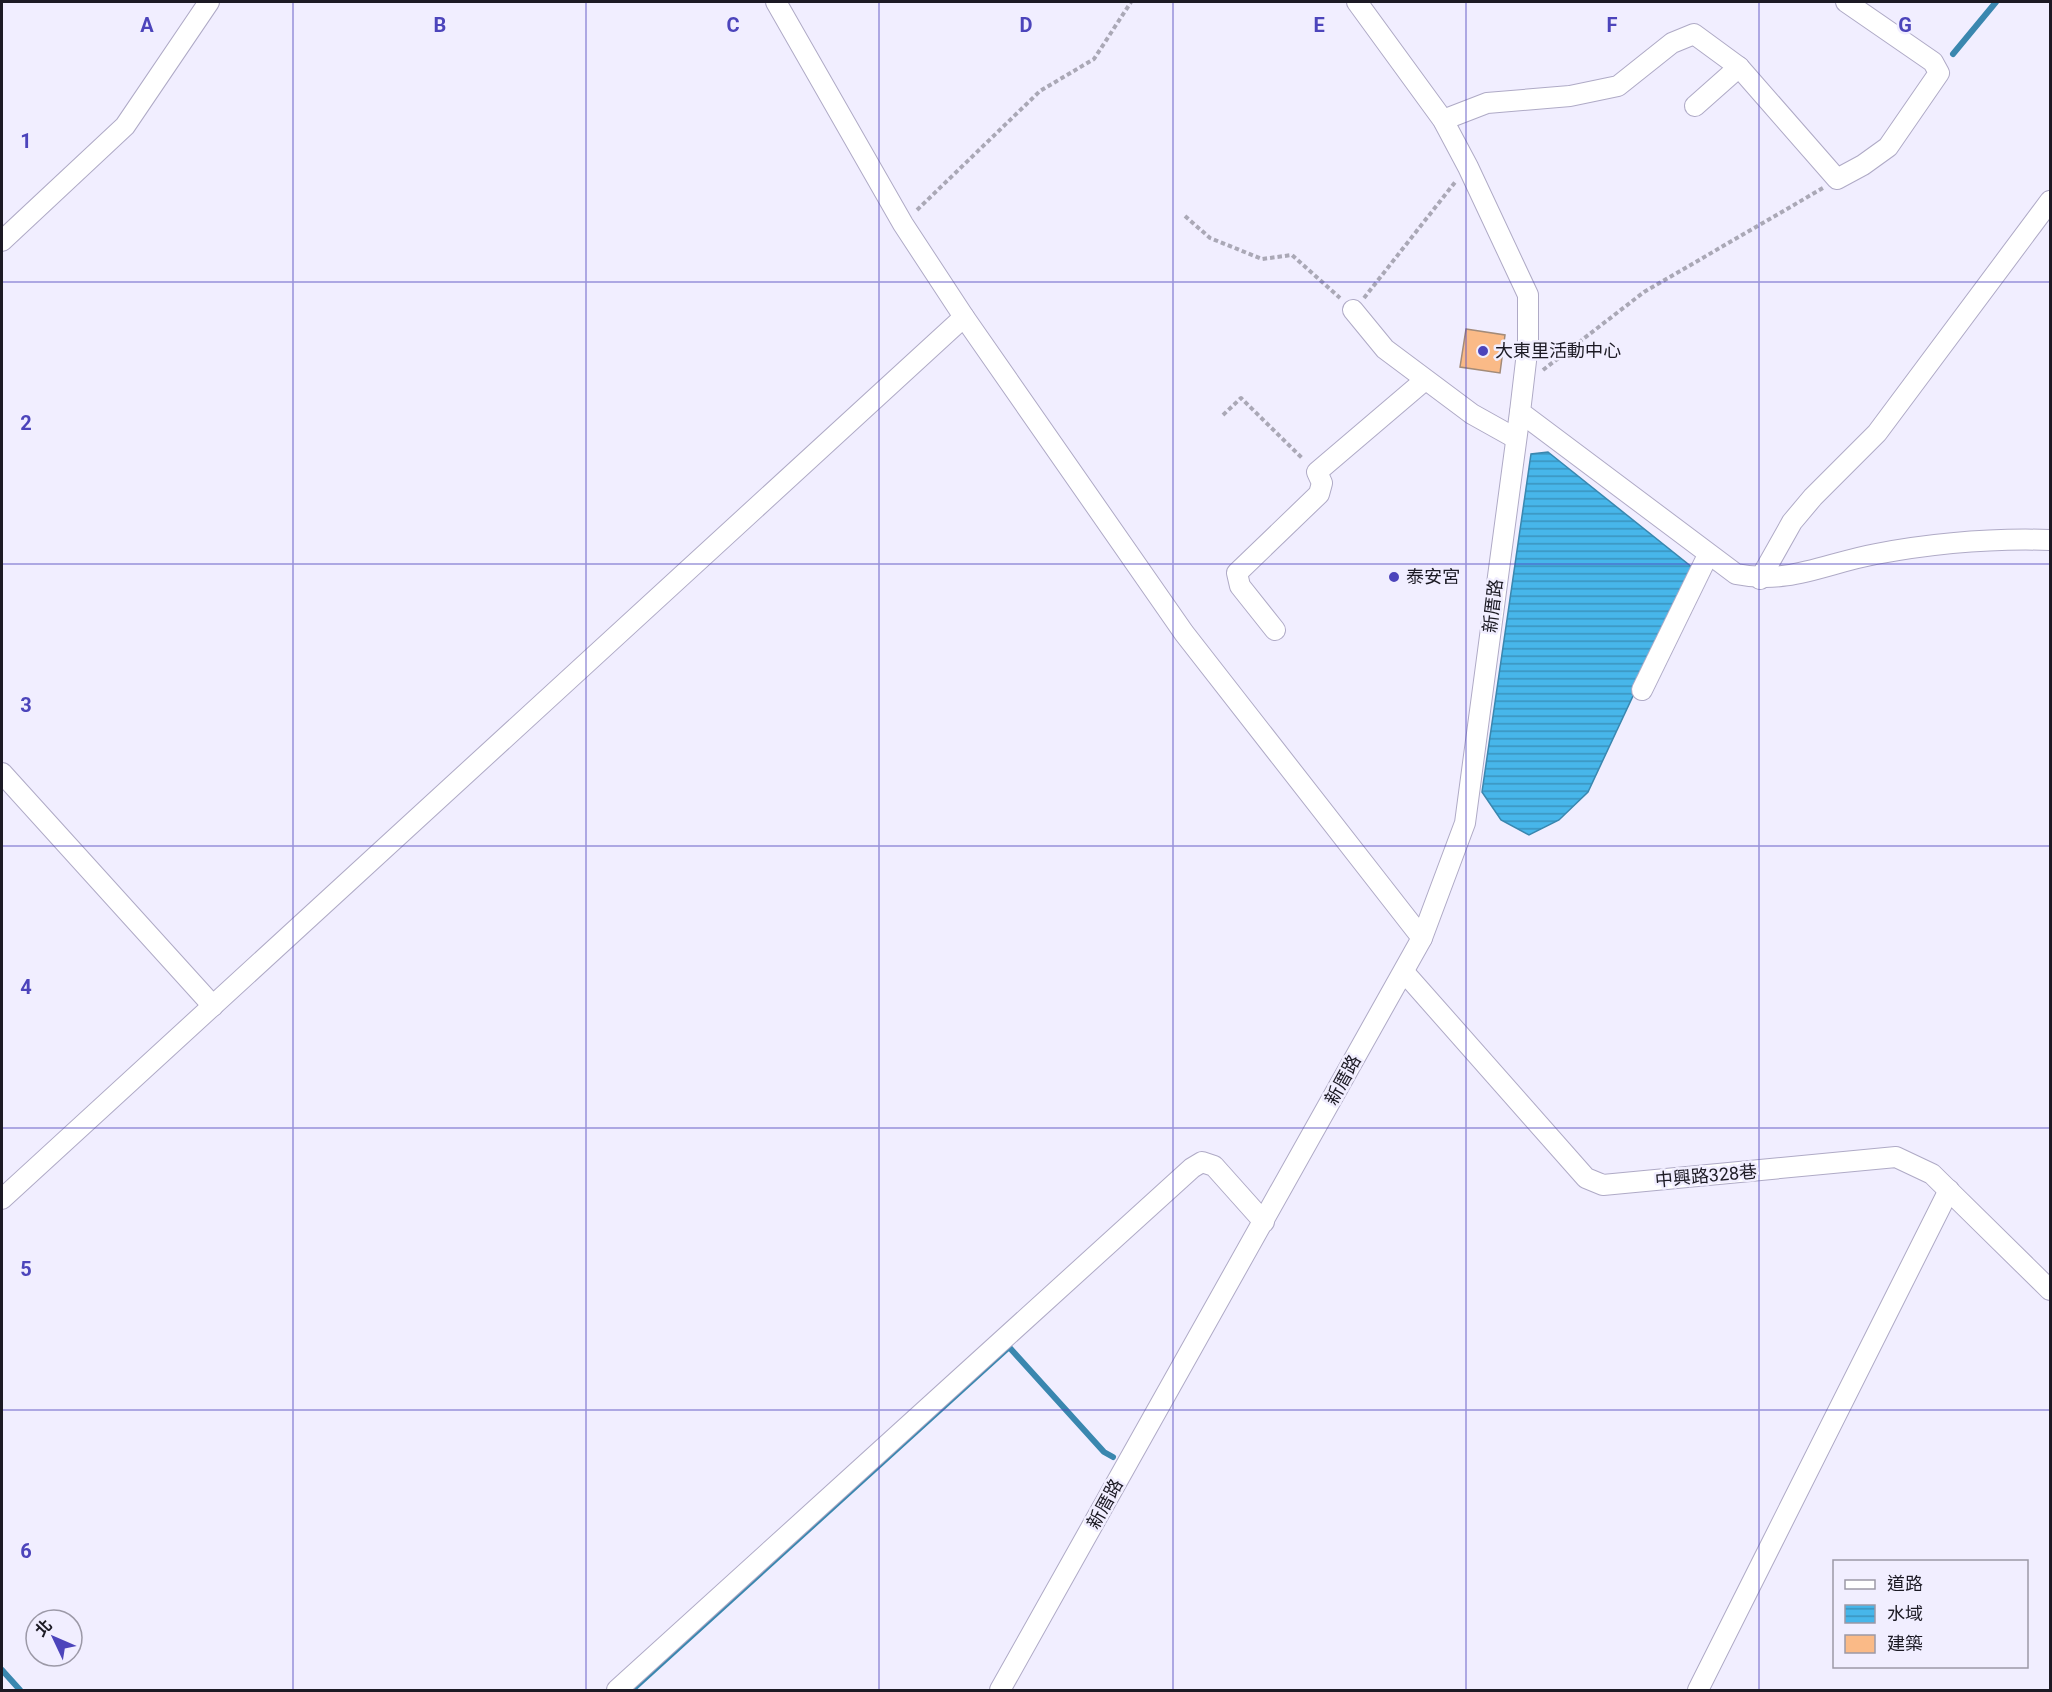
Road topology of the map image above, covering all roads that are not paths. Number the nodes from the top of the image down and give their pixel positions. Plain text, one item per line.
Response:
1 (209, 2) edge
2 (776, 2) edge
3 (1357, 2) edge
4 (1846, 2) edge
5 (1739, 67) junction
6 (1695, 106) dead end
7 (1443, 120) junction
8 (2050, 201) edge
9 (2, 241) edge
10 (1353, 310) road end
11 (964, 317) junction
12 (1425, 380) junction
13 (1520, 412) junction
14 (1515, 438) junction
15 (2050, 540) edge
16 (1708, 555) junction
17 (1760, 579) junction
18 (1275, 630) dead end
19 (1642, 690) dead end
20 (2, 773) edge
21 (1422, 938) junction
22 (1404, 972) junction
23 (213, 1006) junction
24 (1949, 1190) junction
25 (2, 1199) edge
26 (1264, 1222) junction
27 (2050, 1290) edge
28 (617, 1690) edge
29 (1000, 1690) edge
30 (1698, 1690) edge

1 - 9 street
2 - 11 street
3 - 7 street, 新厝路
4 - 5 street
5 - 6 street
5 - 7 street
7 - 13 street, 新厝路
8 - 17 street
10 - 12 street
11 - 21 street
11 - 23 street
12 - 14 street
12 - 18 street
13 - 14 street, 新厝路
13 - 16 street
14 - 21 street, 新厝路
15 - 17 street
16 - 17 street
16 - 19 street
20 - 23 street
21 - 22 street, 新厝路
22 - 24 street, 中興路328巷
22 - 26 street, 新厝路
23 - 25 street
24 - 27 street, 中興路328巷
24 - 30 street
26 - 28 street
26 - 29 street, 新厝路

